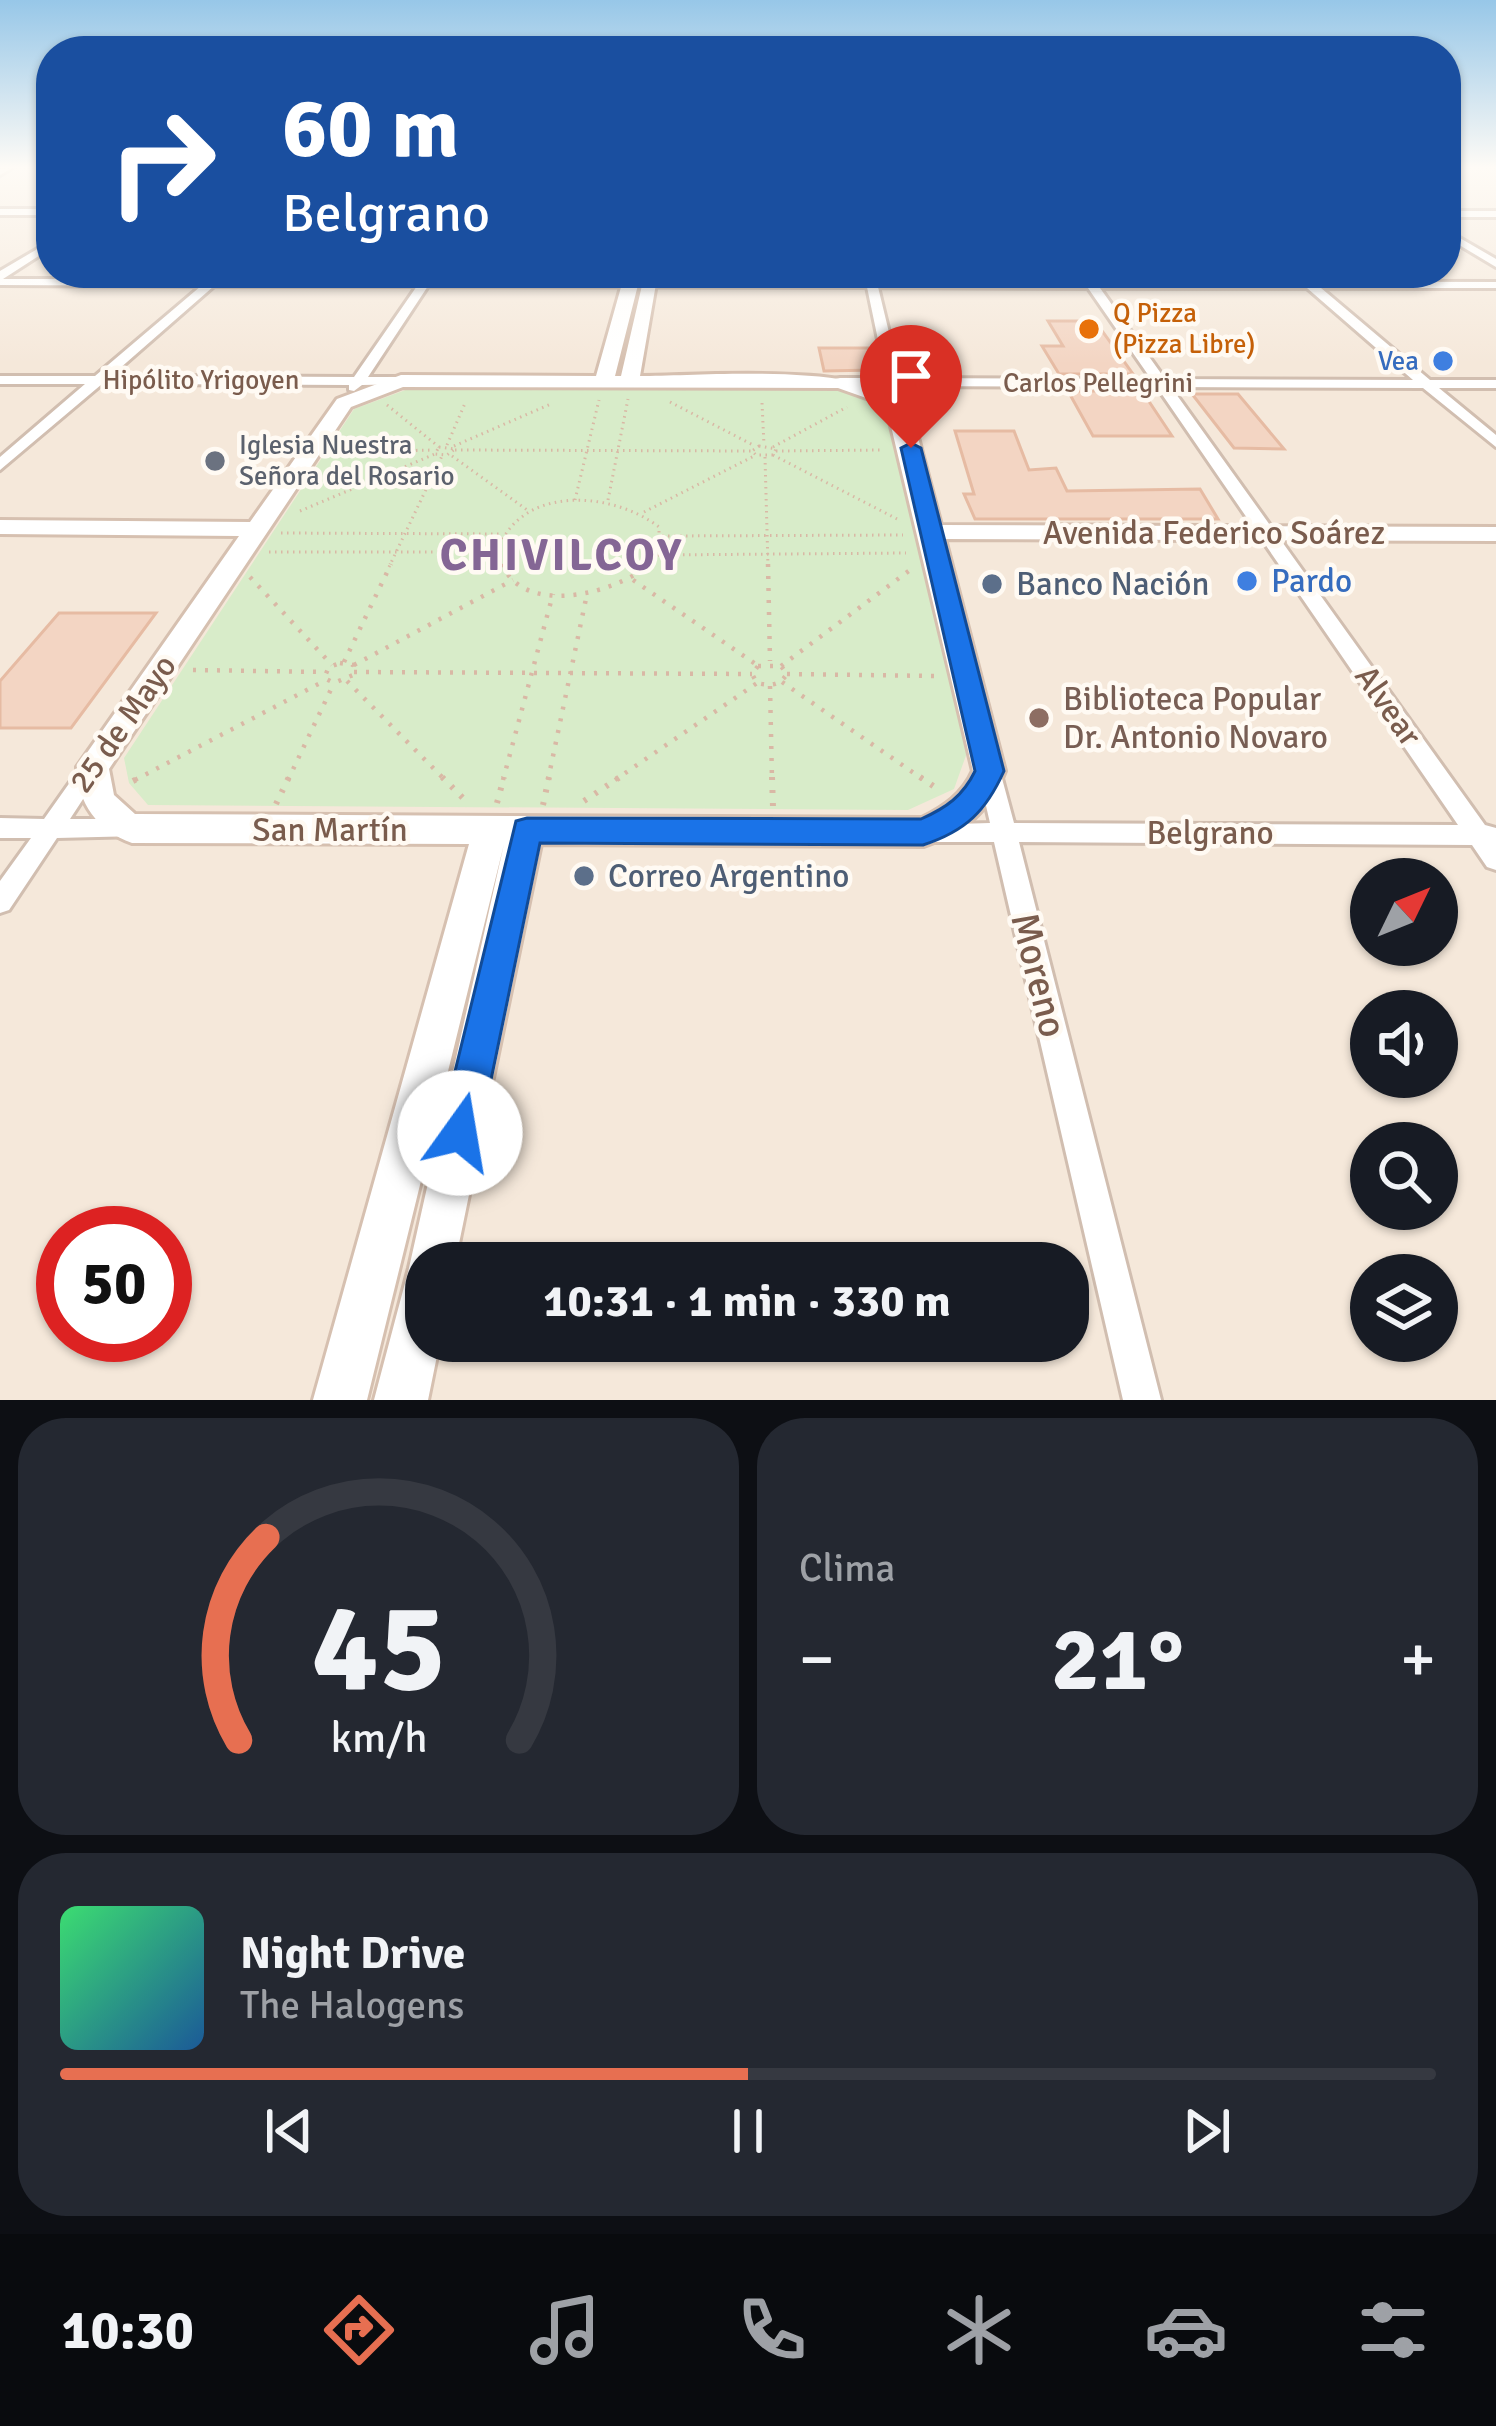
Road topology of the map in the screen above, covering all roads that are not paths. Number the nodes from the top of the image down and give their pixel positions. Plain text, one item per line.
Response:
1 (1461, 242) edge
2 (36, 254) edge
3 (1496, 264) edge
4 (0, 279) edge
5 (36, 279) edge
6 (1461, 285) edge
7 (1496, 285) edge
8 (204, 288) edge
9 (422, 288) edge
10 (639, 288) edge
11 (873, 288) edge
12 (1094, 288) edge
13 (1315, 288) edge
14 (0, 380) edge
15 (99, 380) junction
16 (358, 381) junction
17 (893, 381) junction
18 (839, 382) junction
19 (1159, 383) junction
20 (1429, 385) junction
21 (1496, 385) edge
22 (613, 386) junction
23 (397, 388) junction
24 (344, 403) junction
25 (901, 407) junction
26 (1496, 443) edge
27 (0, 465) edge
28 (0, 527) edge
29 (1496, 534) edge
30 (934, 541) junction
31 (1273, 542) junction
32 (259, 543) junction
33 (0, 545) edge
34 (1496, 552) edge
35 (93, 767) junction
36 (989, 771) junction
37 (927, 815) junction
38 (515, 818) junction
39 (0, 828) edge
40 (51, 828) junction
41 (132, 829) junction
42 (1004, 832) junction
43 (1487, 835) edge
44 (1496, 860) edge
45 (0, 902) edge
46 (435, 1242) edge
47 (409, 1362) edge
48 (340, 1400) edge
49 (400, 1400) edge
50 (1142, 1400) edge

1 - 3 street
2 - 4 street
4 - 5 street
6 - 7 street
8 - 15 street
9 - 16 street
10 - 22 main road
11 - 17 street
12 - 19 street, Alvear
13 - 20 street
14 - 15 street, Hipólito Yrigoyen
15 - 16 street, Hipólito Yrigoyen
15 - 27 street
16 - 23 street, Hipólito Yrigoyen
16 - 24 street
17 - 18 street, Carlos Pellegrini
17 - 19 street, Carlos Pellegrini
17 - 25 street
18 - 22 main road, Carlos Pellegrini
18 - 25 main road
19 - 20 street, Carlos Pellegrini
19 - 31 street, Alvear
20 - 21 street, Carlos Pellegrini
20 - 26 street
22 - 23 main road, Hipólito Yrigoyen
23 - 24 main road, Hipólito Yrigoyen
24 - 32 main road, 25 de Mayo
25 - 30 main road, Moreno
28 - 32 main road
29 - 31 main road, Avenida Federico Soárez
30 - 31 main road, Avenida Federico Soárez
30 - 36 main road, Moreno
31 - 34 main road, Avenida Federico Soárez
31 - 43 street, Alvear
32 - 33 main road
32 - 35 main road, 25 de Mayo
35 - 40 street, 25 de Mayo
35 - 41 main road
36 - 37 main road
36 - 42 street, Moreno
37 - 38 main road, Belgrano
37 - 42 street, Belgrano
38 - 41 main road, San Martín
38 - 46 main road
38 - 48 main road
39 - 40 street, San Martín
40 - 41 street, San Martín
40 - 45 street, 25 de Mayo
42 - 43 street, Belgrano
42 - 50 street, Moreno
43 - 44 street, Alvear
47 - 49 main road

